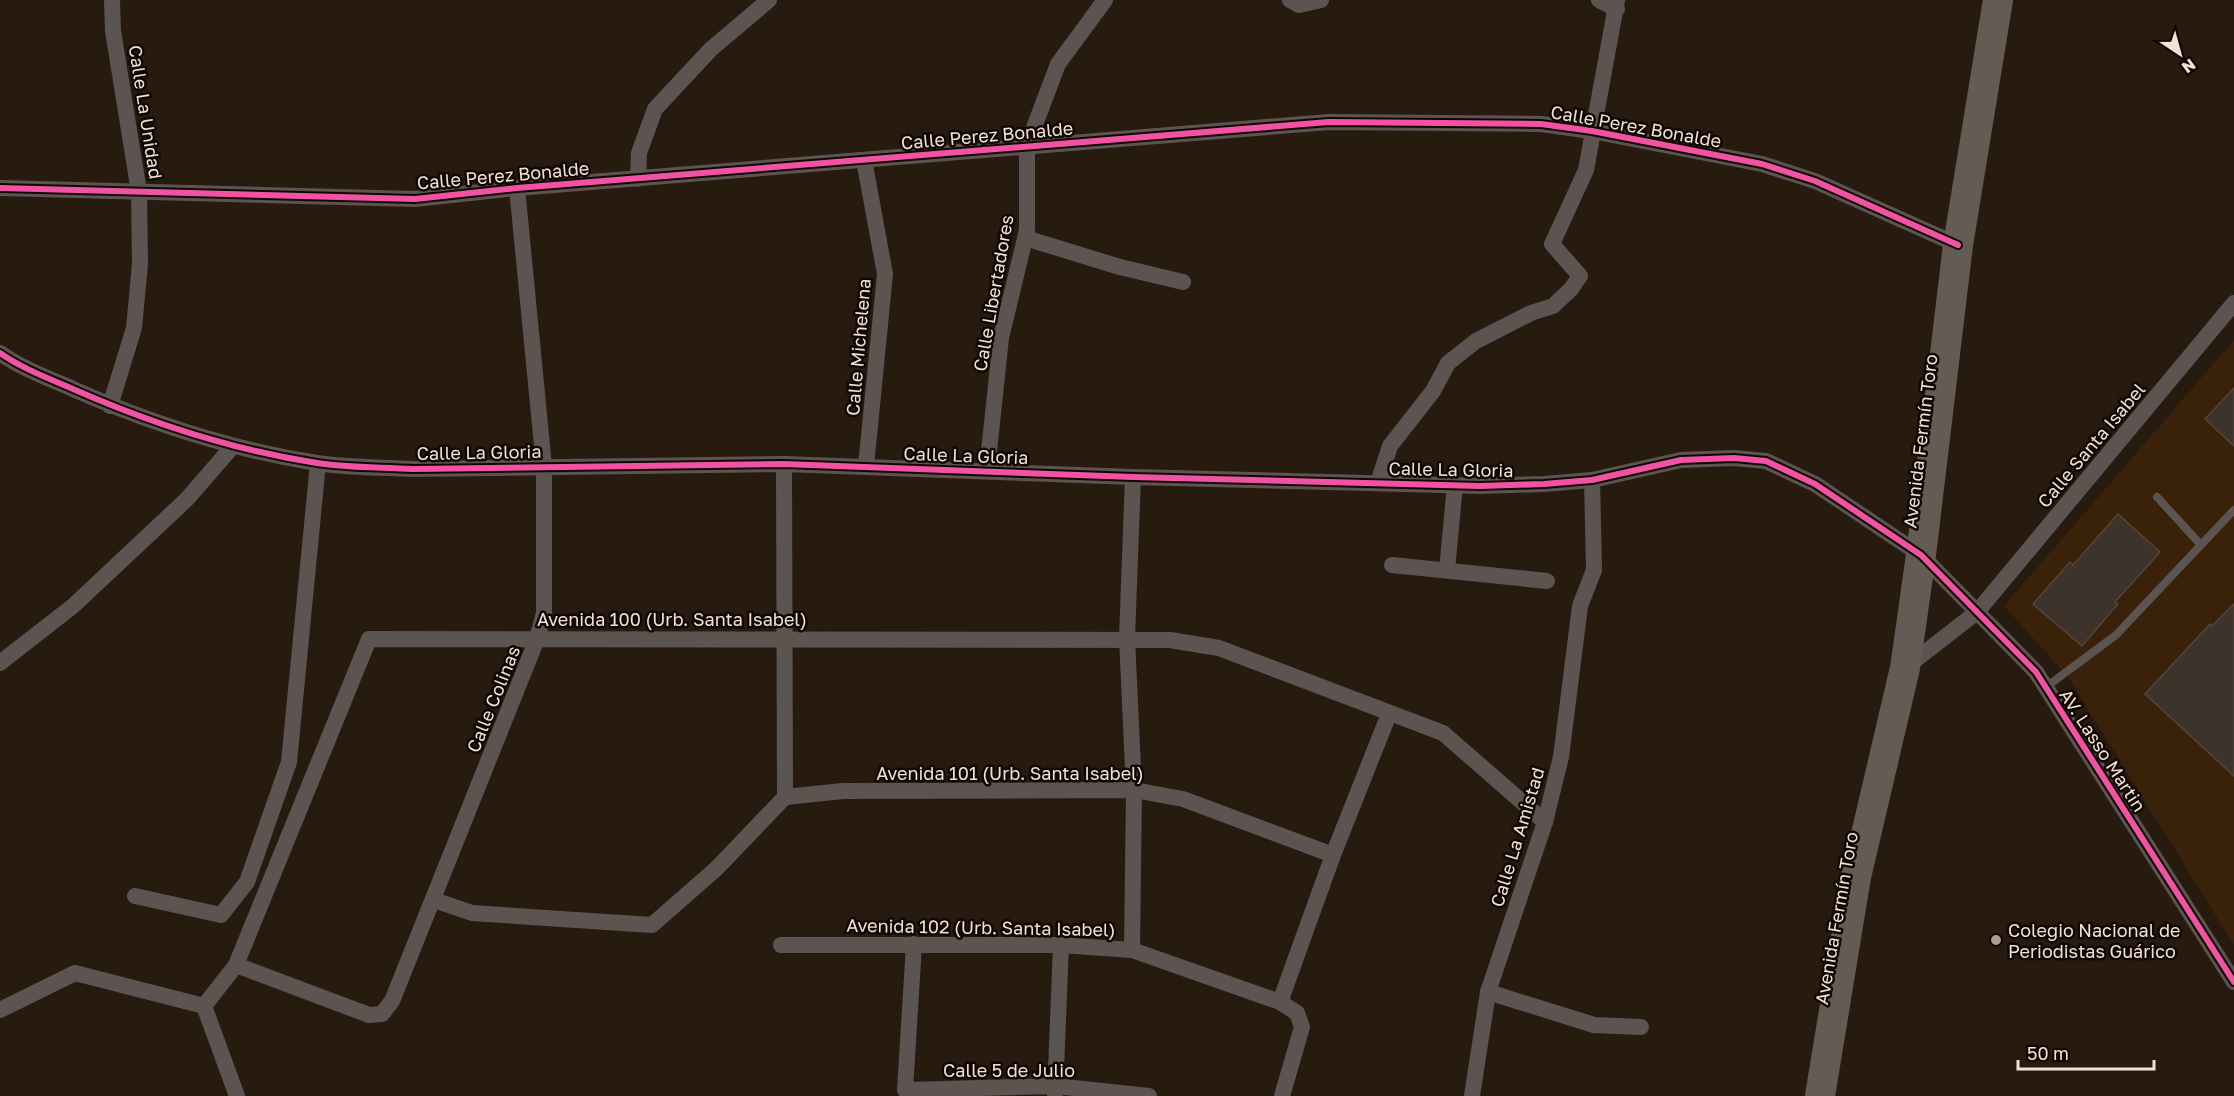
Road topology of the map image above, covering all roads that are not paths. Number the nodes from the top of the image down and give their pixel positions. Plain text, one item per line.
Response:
1 (112, 0) edge
2 (769, 0) edge
3 (1105, 0) edge
4 (1290, 0) edge
5 (1321, 0) edge
6 (1599, 0) edge
7 (1998, 0) edge
8 (1617, 4) edge
9 (1592, 131) junction
10 (1027, 147) junction
11 (864, 160) junction
12 (638, 178) junction
13 (517, 188) junction
14 (0, 189) edge
15 (139, 192) junction
16 (1025, 238) junction
17 (1958, 245) junction
18 (1183, 282) dead end
19 (2234, 303) edge
20 (0, 353) edge
21 (110, 406) junction
22 (233, 446) junction
23 (318, 463) junction
24 (784, 464) junction
25 (544, 466) junction
26 (866, 466) junction
27 (987, 470) junction
28 (1133, 477) junction
29 (1592, 480) junction
30 (1378, 483) junction
31 (1455, 485) junction
32 (2157, 497) dead end
33 (2234, 510) edge
34 (2201, 545) junction
35 (1921, 555) junction
36 (1392, 565) dead end
37 (1448, 570) junction
38 (1547, 581) dead end
39 (1977, 612) junction
40 (1127, 638) junction
41 (537, 639) junction
42 (785, 639) junction
43 (0, 663) edge
44 (1905, 668) junction
45 (2046, 687) junction
46 (1389, 714) junction
47 (1134, 790) junction
48 (785, 797) junction
49 (1545, 822) junction
50 (1334, 855) junction
51 (135, 896) dead end
52 (434, 900) junction
53 (914, 944) junction
54 (782, 945) dead end
55 (1061, 945) junction
56 (1132, 950) junction
57 (236, 964) junction
58 (2234, 982) edge
59 (1488, 992) junction
60 (1280, 1002) junction
61 (204, 1006) junction
62 (0, 1010) edge
63 (1641, 1027) dead end
64 (1055, 1091) edge
65 (237, 1096) edge
66 (1149, 1096) edge
67 (1282, 1096) edge
68 (1472, 1096) edge
69 (1820, 1096) edge

1 - 15 street, Calle La Unidad
2 - 12 street
3 - 10 street, Calle Libertadores
4 - 5 street
6 - 8 street
7 - 17 highway, Avenida Fermín Toro
8 - 9 street
9 - 10 street, Calle Perez Bonalde
9 - 17 street, Calle Perez Bonalde
9 - 30 street
10 - 11 street, Calle Perez Bonalde
10 - 16 street, Calle Libertadores
11 - 12 street, Calle Perez Bonalde
11 - 26 street, Calle Michelena
12 - 13 street, Calle Perez Bonalde
13 - 15 street, Calle Perez Bonalde
13 - 25 street, Calle Colinas
14 - 15 street, Calle Perez Bonalde
15 - 21 street, Calle La Unidad
16 - 18 street
16 - 27 street, Calle Libertadores
17 - 35 highway, Avenida Fermín Toro
19 - 39 street, Calle Santa Isabel
20 - 21 street, Calle La Gloria
21 - 22 street, Calle La Gloria
22 - 23 street, Calle La Gloria
22 - 43 street
23 - 25 street, Calle La Gloria
23 - 51 street
24 - 25 street, Calle La Gloria
24 - 26 street, Calle La Gloria
24 - 42 street
25 - 41 street, Calle Colinas
26 - 27 street, Calle La Gloria
27 - 28 street, Calle La Gloria
28 - 30 street, Calle La Gloria
28 - 40 street
29 - 31 street, Calle La Gloria
29 - 35 street, Calle La Gloria
29 - 49 street, Calle La Amistad
30 - 31 street, Calle La Gloria
31 - 37 street
32 - 34 lane
33 - 34 lane
34 - 45 lane
35 - 39 street, AV. Lasso Martin
35 - 44 highway, Avenida Fermín Toro
36 - 37 street
37 - 38 street
39 - 44 street, Calle Santa Isabel
39 - 45 street, AV. Lasso Martin
40 - 42 street, Avenida 100 (Urb. Santa Isabel)
40 - 46 street, Avenida 100 (Urb. Santa Isabel)
40 - 47 street
41 - 42 street, Avenida 100 (Urb. Santa Isabel)
41 - 52 street, Calle Colinas
41 - 57 street, Avenida 100 (Urb. Santa Isabel)
42 - 48 street
44 - 69 highway, Avenida Fermín Toro
45 - 58 street, AV. Lasso Martin
46 - 49 street, Avenida 100 (Urb. Santa Isabel)
46 - 50 street
47 - 48 street, Avenida 101 (Urb. Santa Isabel)
47 - 50 street, Avenida 101 (Urb. Santa Isabel)
47 - 56 street
48 - 52 street
49 - 59 street, Calle La Amistad
50 - 60 street
52 - 57 street, Calle Colinas
53 - 54 street, Avenida 102 (Urb. Santa Isabel)
53 - 55 street, Avenida 102 (Urb. Santa Isabel)
53 - 64 street, Calle 5 de Julio
55 - 56 street, Avenida 102 (Urb. Santa Isabel)
55 - 64 street
56 - 60 street, Avenida 102 (Urb. Santa Isabel)
57 - 61 street, Avenida 100 (Urb. Santa Isabel)
59 - 63 street
59 - 68 street, Calle La Amistad
60 - 67 street, Avenida 102 (Urb. Santa Isabel)
61 - 62 street
61 - 65 street
64 - 66 street, Calle 5 de Julio

